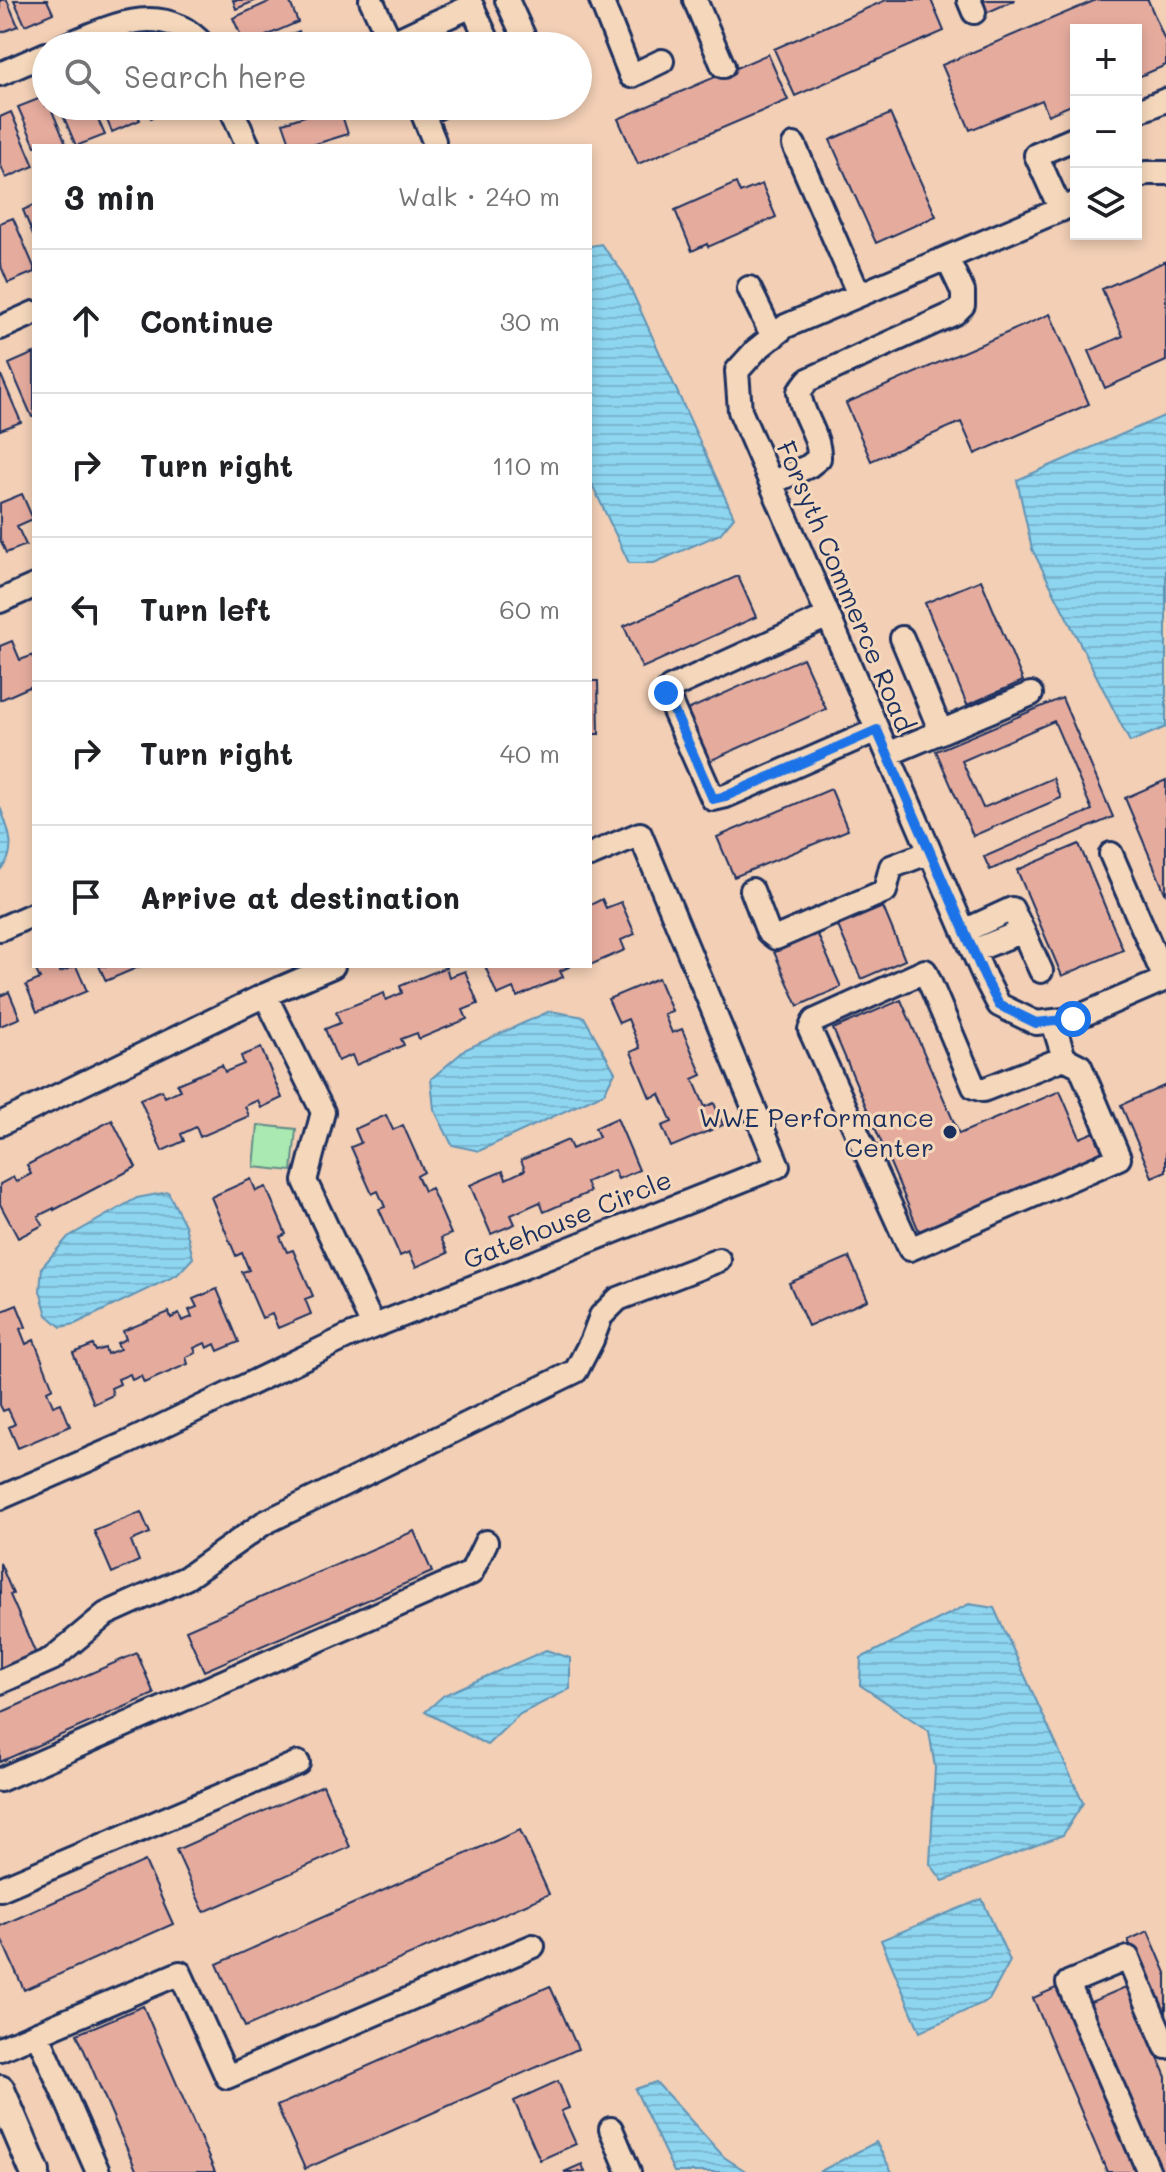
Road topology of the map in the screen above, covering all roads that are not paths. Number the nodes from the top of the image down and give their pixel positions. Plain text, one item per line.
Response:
1 (371, 0) edge
2 (601, 0) edge
3 (695, 0) edge
4 (510, 1) edge
5 (444, 8) edge
6 (477, 17) junction
7 (96, 32) edge
8 (193, 32) edge
9 (386, 32) edge
10 (432, 32) edge
11 (484, 32) edge
12 (522, 32) edge
13 (32, 60) edge
14 (662, 61) dead end
15 (723, 66) dead end
16 (0, 74) edge
17 (1166, 100) edge
18 (1142, 110) edge
19 (236, 120) edge
20 (429, 120) edge
21 (434, 141) dead end
22 (1070, 141) edge
23 (247, 144) edge
24 (794, 145) dead end
25 (1166, 173) edge
26 (1142, 175) edge
27 (1068, 206) edge
28 (947, 258) junction
29 (749, 288) dead end
30 (859, 295) junction
31 (32, 314) edge
32 (0, 328) edge
33 (773, 337) junction
34 (771, 483) junction
35 (32, 587) edge
36 (0, 601) edge
37 (828, 616) junction
38 (902, 638) dead end
39 (1031, 694) dead end
40 (877, 730) junction
41 (941, 732) junction
42 (888, 754) junction
43 (930, 852) junction
44 (592, 854) edge
45 (1111, 854) dead end
46 (752, 890) dead end
47 (32, 915) edge
48 (0, 929) edge
49 (968, 941) junction
50 (328, 968) edge
51 (1041, 971) dead end
52 (1166, 979) edge
53 (265, 995) junction
54 (1053, 1022) junction
55 (1064, 1058) junction
56 (0, 1124) edge
57 (719, 1260) dead end
58 (373, 1326) junction
59 (0, 1498) edge
60 (486, 1542) dead end
61 (0, 1682) edge
62 (298, 1763) dead end
63 (0, 1780) edge
64 (0, 1889) edge
65 (533, 1946) dead end
66 (37, 2033) junction
67 (1166, 2047) edge
68 (0, 2049) edge
69 (0, 2090) edge
70 (7, 2120) edge
71 (611, 2129) dead end
72 (35, 2172) edge
73 (98, 2172) edge
74 (629, 2172) edge
75 (1149, 2172) edge

1 - 9 street
2 - 14 street
3 - 15 street
4 - 6 street
4 - 12 street
5 - 6 street
5 - 10 street
6 - 11 street
7 - 8 street
13 - 16 street
17 - 18 street
19 - 23 street
20 - 21 street
22 - 27 street
24 - 30 street
25 - 26 street
27 - 28 street, Forsyth Commerce Road
28 - 30 street, Forsyth Commerce Road
28 - 34 street
29 - 33 street
30 - 33 street, Forsyth Commerce Road
31 - 32 street
33 - 34 street, Forsyth Commerce Road
34 - 37 street, Forsyth Commerce Road
35 - 36 street
37 - 40 street, Forsyth Commerce Road
37 - 40 street
38 - 41 street
39 - 41 street
40 - 42 street, Forsyth Commerce Road
41 - 42 street
42 - 43 street, Forsyth Commerce Road
43 - 46 street
43 - 49 street, Forsyth Commerce Road
44 - 58 street, Gatehouse Circle
45 - 52 street
47 - 48 street
49 - 51 street
49 - 54 street, Forsyth Commerce Road
50 - 53 street
52 - 54 street, Forsyth Commerce Road
53 - 56 street
53 - 58 street
54 - 55 street
55 - 55 street
57 - 61 street
58 - 59 street, Gatehouse Circle
60 - 63 street
62 - 64 street
65 - 66 street
66 - 68 street
66 - 73 street
67 - 75 street
69 - 70 main road
70 - 72 main road
71 - 74 street

